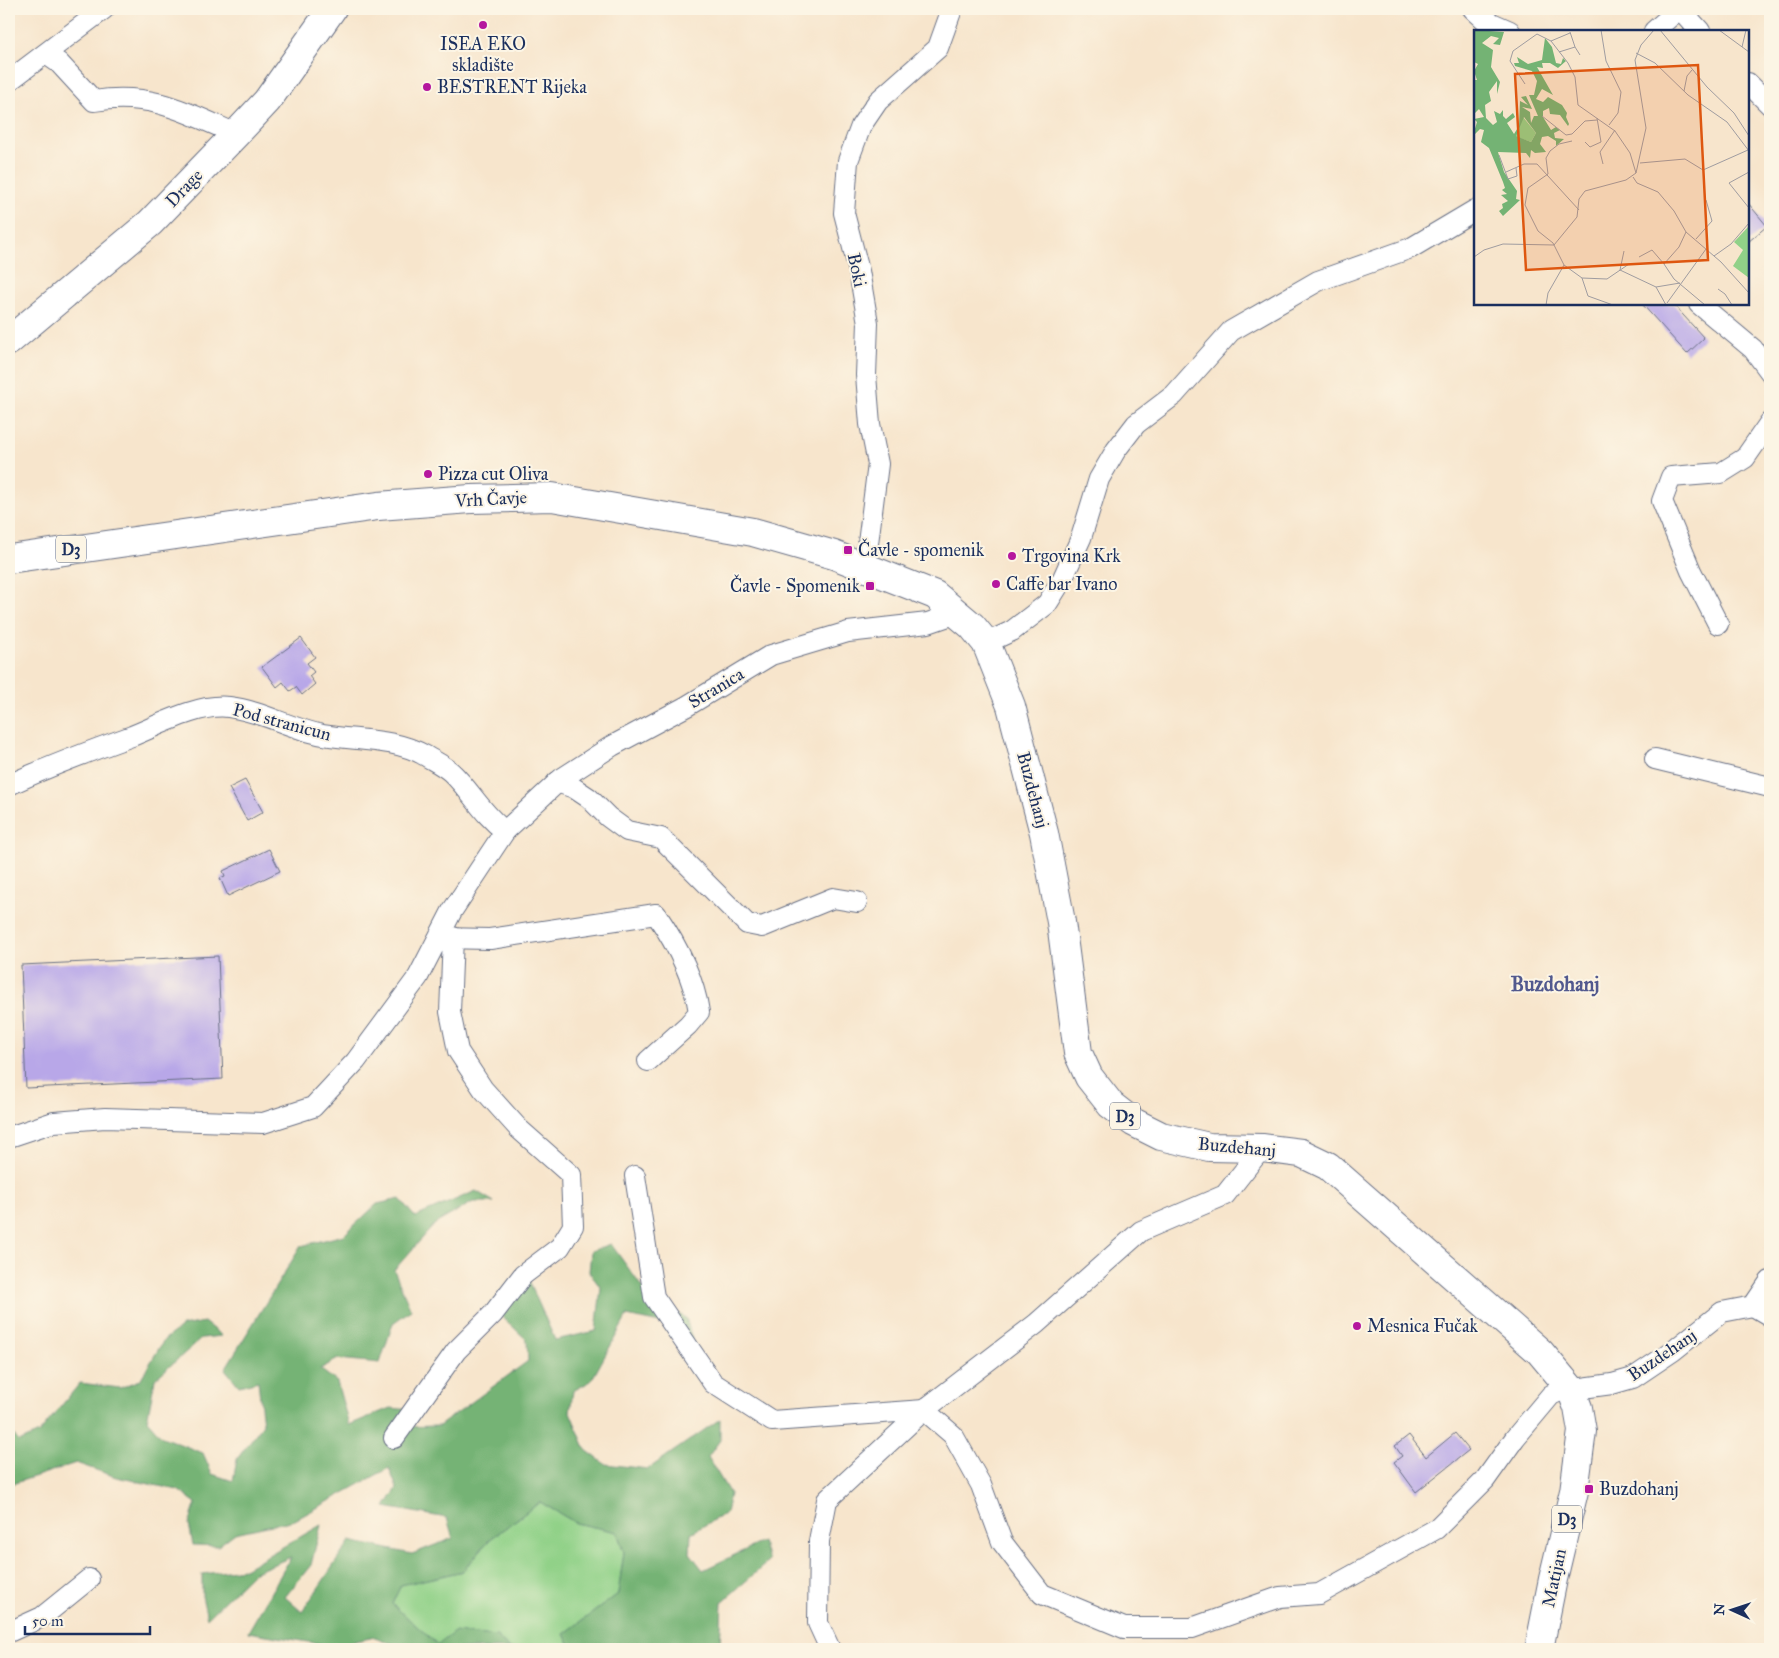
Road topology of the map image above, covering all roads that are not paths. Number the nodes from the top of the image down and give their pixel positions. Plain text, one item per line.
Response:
1 (104, 9) edge
2 (332, 9) edge
3 (952, 9) edge
4 (1473, 9) edge
5 (1679, 9) edge
6 (1508, 30) edge
7 (1655, 30) edge
8 (1699, 30) edge
9 (46, 54) junction
10 (9, 81) edge
11 (1749, 84) edge
12 (1770, 105) edge
13 (236, 134) junction
14 (1474, 211) edge
15 (1700, 305) edge
16 (9, 341) edge
17 (1770, 372) edge
18 (1770, 422) edge
19 (13, 557) edge
20 (866, 567) junction
21 (957, 613) junction
22 (1718, 624) dead end
23 (986, 643) junction
24 (1654, 759) dead end
25 (557, 782) junction
26 (9, 785) edge
27 (1770, 787) edge
28 (505, 832) junction
29 (856, 902) dead end
30 (445, 937) junction
31 (648, 1061) dead end
32 (9, 1137) edge
33 (1262, 1148) junction
34 (635, 1176) dead end
35 (1770, 1280) edge
36 (1762, 1311) edge
37 (1571, 1390) junction
38 (924, 1410) junction
39 (394, 1438) dead end
40 (90, 1579) dead end
41 (9, 1632) edge
42 (830, 1649) edge
43 (1539, 1649) edge

1 - 9 street
2 - 13 main road, Drage
3 - 20 street, Boki
4 - 6 street
5 - 7 street
5 - 8 street
9 - 10 street
9 - 13 street
11 - 12 street
13 - 16 main road, Drage
14 - 23 street
15 - 17 street
18 - 22 street
19 - 20 main road, Vrh Čavje / D3
20 - 21 main road, Vrh Čavje / D3
21 - 23 main road, Buzdehanj / D3
21 - 25 street, Stranica
23 - 33 main road, Buzdehanj / D3
24 - 27 street
25 - 28 street, Stranica
25 - 29 street
26 - 28 street, Pod stranicun
28 - 30 street, Stranica
30 - 31 street
30 - 32 street, Stranica
30 - 39 street
33 - 37 main road, Buzdehanj / D3
33 - 38 street
34 - 38 street
35 - 36 street
36 - 37 street, Buzdehanj
37 - 38 street
37 - 43 main road, Matijan / D3
38 - 42 street
40 - 41 street

